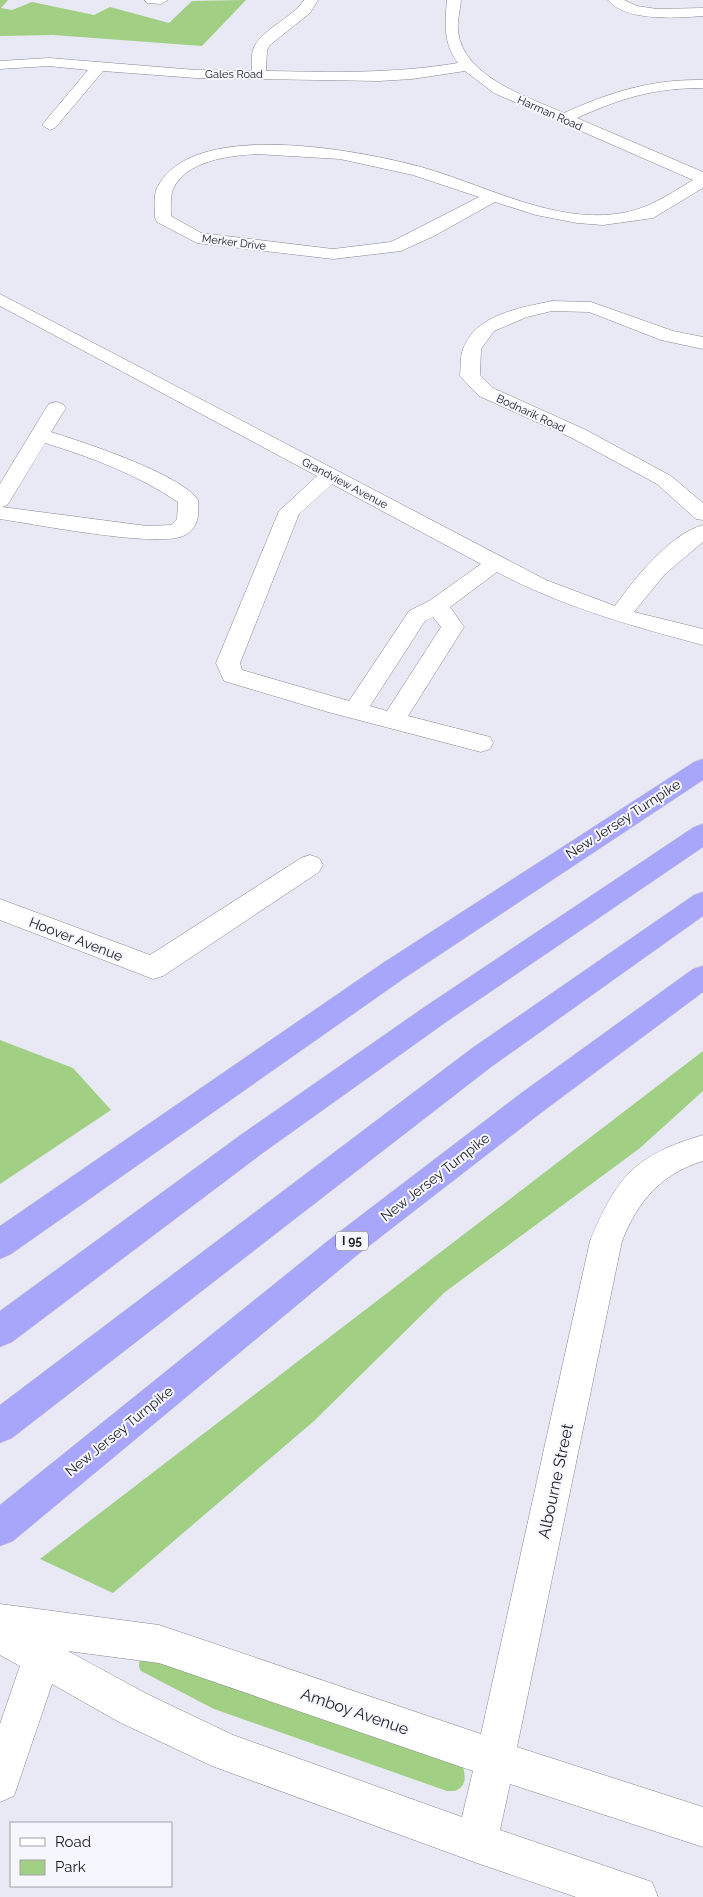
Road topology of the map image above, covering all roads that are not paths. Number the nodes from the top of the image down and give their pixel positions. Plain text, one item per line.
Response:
1 (152, 0) edge
2 (161, 0) edge
3 (311, 0) edge
4 (454, 0) edge
5 (615, 0) edge
6 (703, 12) edge
7 (0, 65) edge
8 (99, 66) junction
9 (468, 66) junction
10 (260, 74) junction
11 (703, 84) edge
12 (563, 119) junction
13 (50, 125) dead end
14 (703, 180) edge
15 (493, 196) junction
16 (0, 299) edge
17 (703, 342) edge
18 (56, 408) dead end
19 (38, 435) junction
20 (330, 475) junction
21 (0, 501) edge
22 (0, 513) edge
23 (703, 514) edge
24 (703, 532) edge
25 (496, 563) junction
26 (437, 606) junction
27 (620, 616) junction
28 (703, 637) edge
29 (356, 709) junction
30 (394, 719) junction
31 (482, 743) dead end
32 (703, 768) edge
33 (703, 834) edge
34 (310, 865) dead end
35 (703, 902) edge
36 (0, 910) edge
37 (703, 977) edge
38 (694, 1150) edge
39 (0, 1244) edge
40 (0, 1331) edge
41 (0, 1426) edge
42 (5, 1523) edge
43 (0, 1623) edge
44 (0, 1634) edge
45 (42, 1657) junction
46 (495, 1759) junction
47 (0, 1782) edge
48 (703, 1827) edge
49 (477, 1842) junction
50 (637, 1897) edge

1 - 2 street
3 - 10 street
4 - 9 street, Harman Road
5 - 6 street
7 - 8 street, Gales Road
8 - 10 street, Gales Road
8 - 13 street
9 - 10 street, Gales Road
9 - 12 street, Harman Road
11 - 12 street
12 - 14 street, Harman Road
14 - 15 street, Merker Drive
15 - 15 street, Merker Drive
16 - 20 street, Grandview Avenue
17 - 23 street, Bodnarik Road
18 - 19 street
19 - 21 street
19 - 22 street
20 - 25 street, Grandview Avenue
20 - 29 street
24 - 27 street
25 - 26 street
25 - 27 street, Grandview Avenue
26 - 29 street
26 - 30 street
27 - 28 street, Grandview Avenue
29 - 30 street
30 - 31 street
32 - 39 highway, New Jersey Turnpike
33 - 40 highway
34 - 36 street, Hoover Avenue
35 - 41 highway
37 - 42 highway, New Jersey Turnpike / I 95
38 - 46 street, Albourne Street
43 - 46 street, Amboy Avenue
44 - 45 street
45 - 47 street
45 - 49 street
46 - 48 street, Amboy Avenue
46 - 49 street, Albourne Street
49 - 50 street

